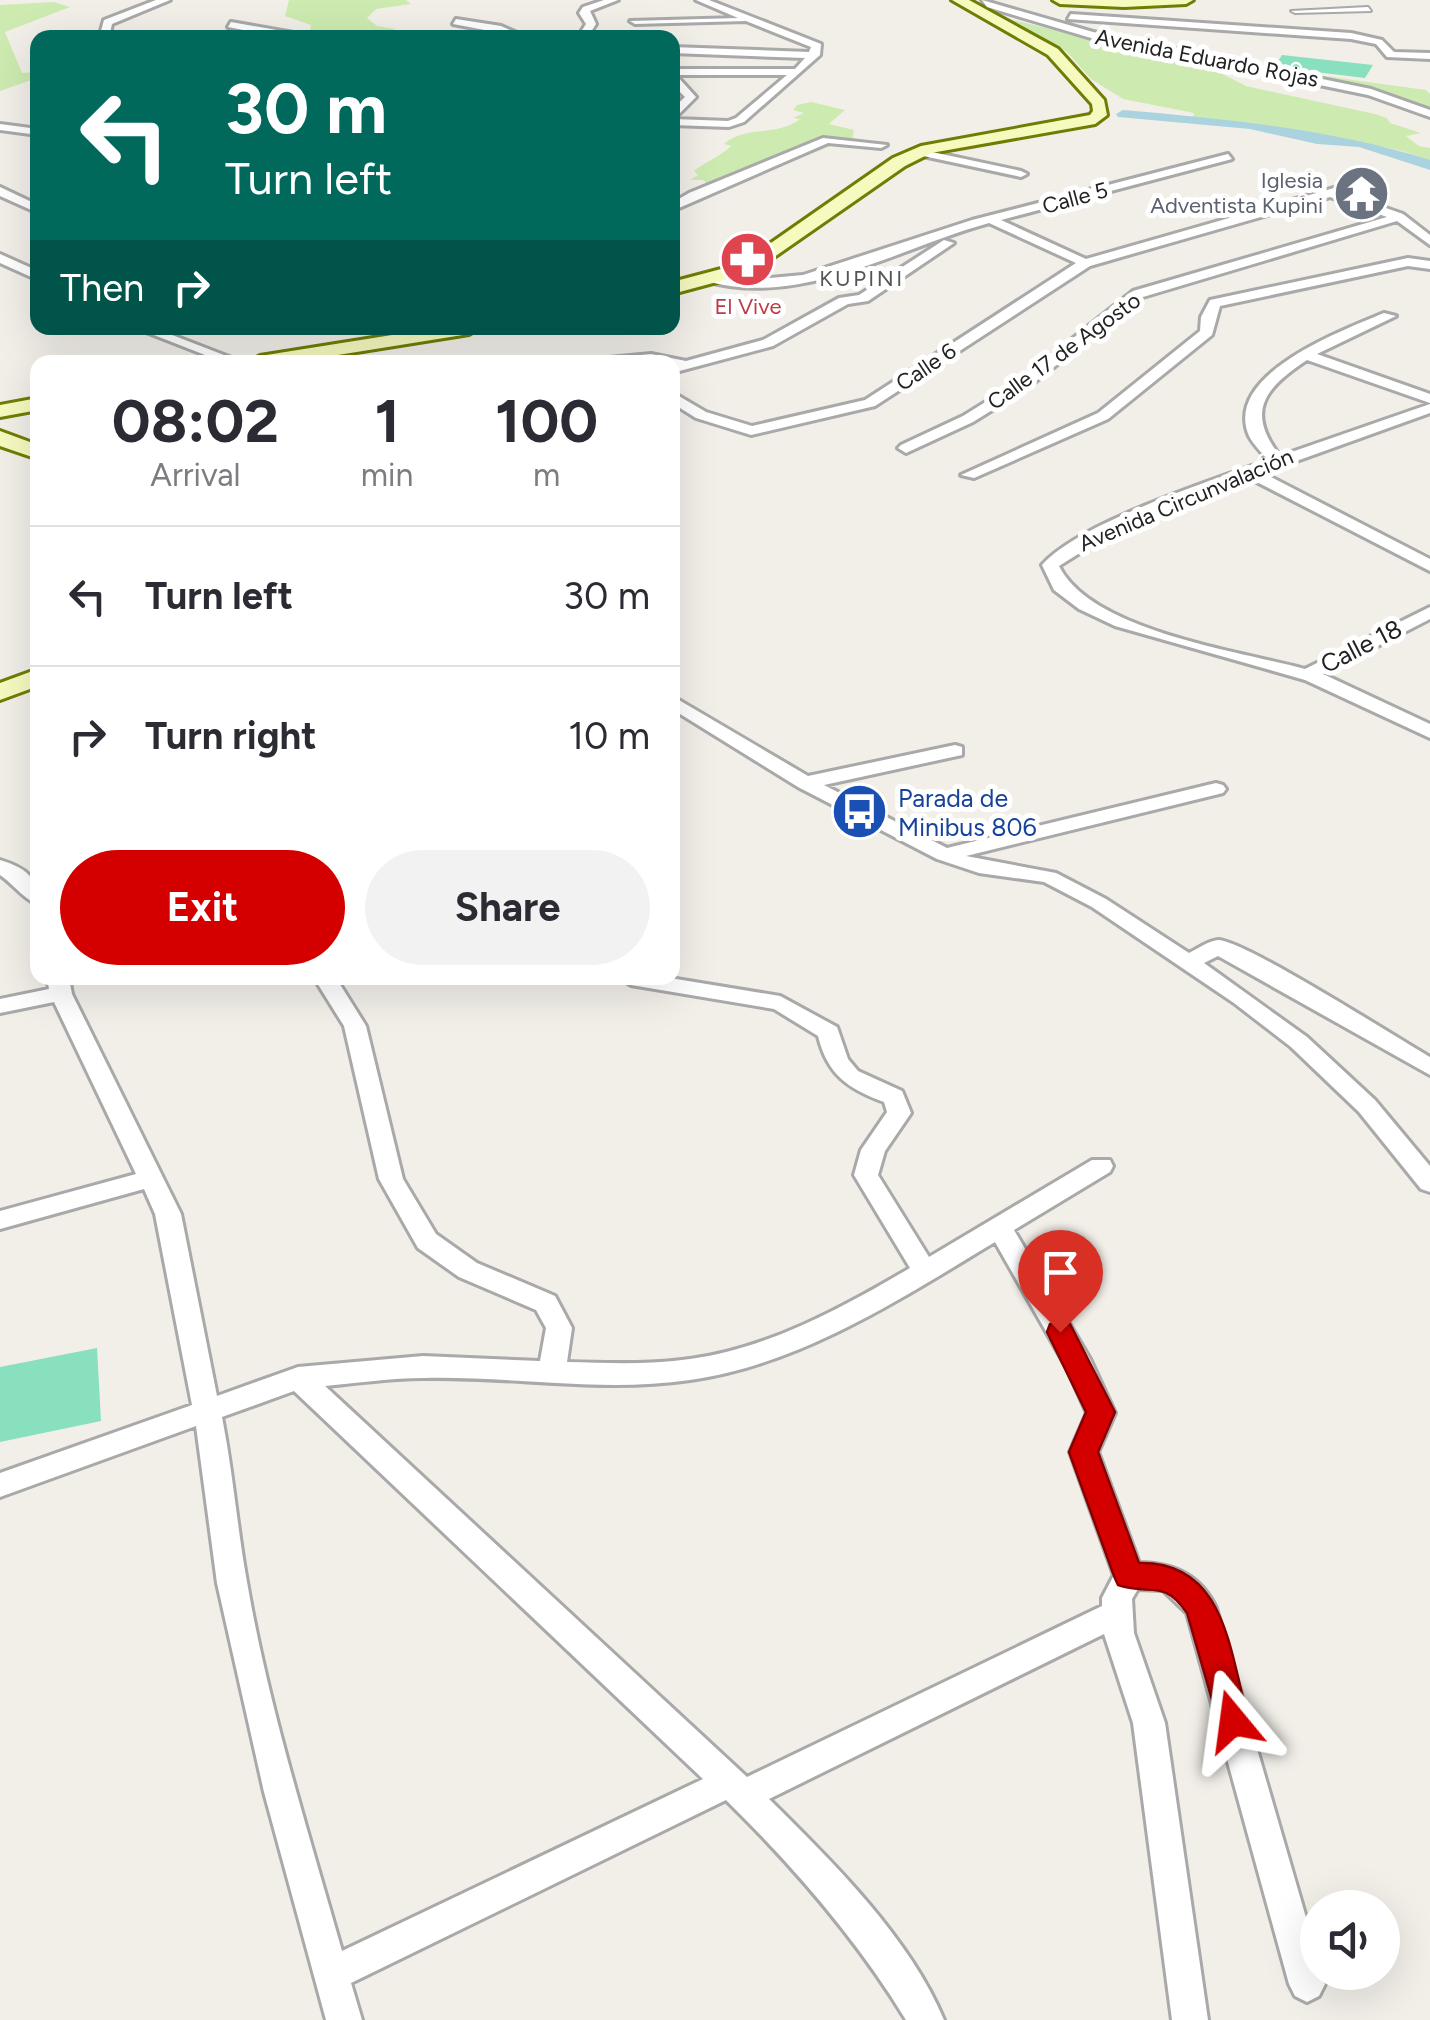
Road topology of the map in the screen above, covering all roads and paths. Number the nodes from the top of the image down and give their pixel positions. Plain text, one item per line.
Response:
1 (165, 0) edge
2 (612, 0) edge
3 (701, 0) edge
4 (958, 0) edge
5 (988, 0) edge
6 (1060, 0) edge
7 (1186, 0) edge
8 (240, 8) dead end
9 (1368, 9) dead end
10 (1295, 11) dead end
11 (1016, 14) junction
12 (754, 20) junction
13 (635, 21) dead end
14 (456, 22) dead end
15 (106, 30) edge
16 (230, 30) edge
17 (503, 30) edge
18 (587, 30) edge
19 (680, 50) edge
20 (815, 55) junction
21 (1391, 55) junction
22 (1430, 56) edge
23 (1430, 64) edge
24 (797, 72) junction
25 (680, 75) edge
26 (680, 84) edge
27 (680, 110) edge
28 (1430, 114) edge
29 (680, 120) edge
30 (0, 127) edge
31 (30, 131) edge
32 (881, 146) dead end
33 (918, 152) junction
34 (1228, 157) dead end
35 (1020, 174) dead end
36 (1369, 182) dead end
37 (0, 191) edge
38 (1331, 192) junction
39 (680, 203) edge
40 (30, 206) edge
41 (1400, 217) junction
42 (986, 221) junction
43 (952, 232) junction
44 (1430, 241) edge
45 (1085, 263) junction
46 (1430, 265) edge
47 (711, 278) junction
48 (680, 286) edge
49 (1389, 316) dead end
50 (162, 335) edge
51 (429, 335) edge
52 (1279, 350) dead end
53 (216, 355) edge
54 (333, 355) edge
55 (1298, 357) junction
56 (680, 367) edge
57 (1430, 399) edge
58 (680, 401) edge
59 (30, 405) edge
60 (1430, 408) edge
61 (0, 411) edge
62 (906, 448) dead end
63 (1276, 461) junction
64 (1248, 471) junction
65 (969, 476) dead end
66 (1430, 566) edge
67 (1430, 612) edge
68 (1306, 675) junction
69 (30, 680) edge
70 (0, 692) edge
71 (680, 706) edge
72 (1430, 732) edge
73 (955, 751) dead end
74 (804, 784) junction
75 (1216, 788) dead end
76 (944, 855) junction
77 (0, 866) edge
78 (30, 888) edge
79 (1186, 963) junction
80 (330, 985) edge
81 (673, 985) edge
82 (59, 986) edge
83 (0, 1006) edge
84 (1430, 1067) edge
85 (1101, 1166) dead end
86 (150, 1178) junction
87 (1430, 1184) edge
88 (0, 1220) edge
89 (1000, 1229) junction
90 (924, 1270) junction
91 (552, 1372) junction
92 (298, 1378) junction
93 (207, 1412) junction
94 (0, 1485) edge
95 (1129, 1576) junction
96 (1118, 1613) junction
97 (736, 1788) junction
98 (1300, 1959) edge
99 (329, 1976) junction
100 (344, 2020) edge
101 (926, 2020) edge
102 (1190, 2020) edge

1 - 15 street
2 - 18 street
3 - 12 street
4 - 33 main road
5 - 11 street, Avenida Eduardo Rojas
6 - 7 main road
8 - 16 street
9 - 10 street
11 - 21 street
11 - 28 street, Avenida Eduardo Rojas
12 - 13 street
12 - 20 street
14 - 17 street
19 - 20 street
20 - 24 street
21 - 22 street
21 - 23 street
24 - 25 street
24 - 29 street
26 - 27 street
30 - 31 street
32 - 39 street
33 - 35 street
33 - 47 main road
34 - 42 street, Calle 5
36 - 38 street, Calle 6
37 - 40 street
38 - 41 street
38 - 45 street, Calle 6
41 - 44 street
41 - 62 street, Calle 17 de Agosto
42 - 43 street, Calle 5
42 - 45 street
43 - 47 street, Calle 5
43 - 56 street
45 - 58 street, Calle 6
46 - 65 street
47 - 48 main road
49 - 55 street
50 - 53 street
51 - 54 main road
52 - 55 street
55 - 57 street
55 - 63 street
59 - 61 main road
60 - 63 street, Avenida Circunvalación
63 - 64 street, Avenida Circunvalación
64 - 66 street
64 - 68 street, Avenida Circunvalación
67 - 68 street, Calle 18
68 - 72 street, Calle 18
69 - 70 main road
71 - 74 street
73 - 74 street
74 - 76 street
75 - 76 street
76 - 79 street
77 - 78 street
79 - 84 street
79 - 87 street
80 - 91 street
81 - 90 street
82 - 83 street
82 - 86 street
85 - 89 street
86 - 88 street
86 - 93 street
89 - 90 street
89 - 95 street
90 - 91 street
91 - 92 street
92 - 93 street
92 - 97 street
93 - 94 street
93 - 99 street
95 - 96 street
95 - 98 street
96 - 97 street
96 - 102 street
97 - 99 street
97 - 101 street
99 - 100 street

